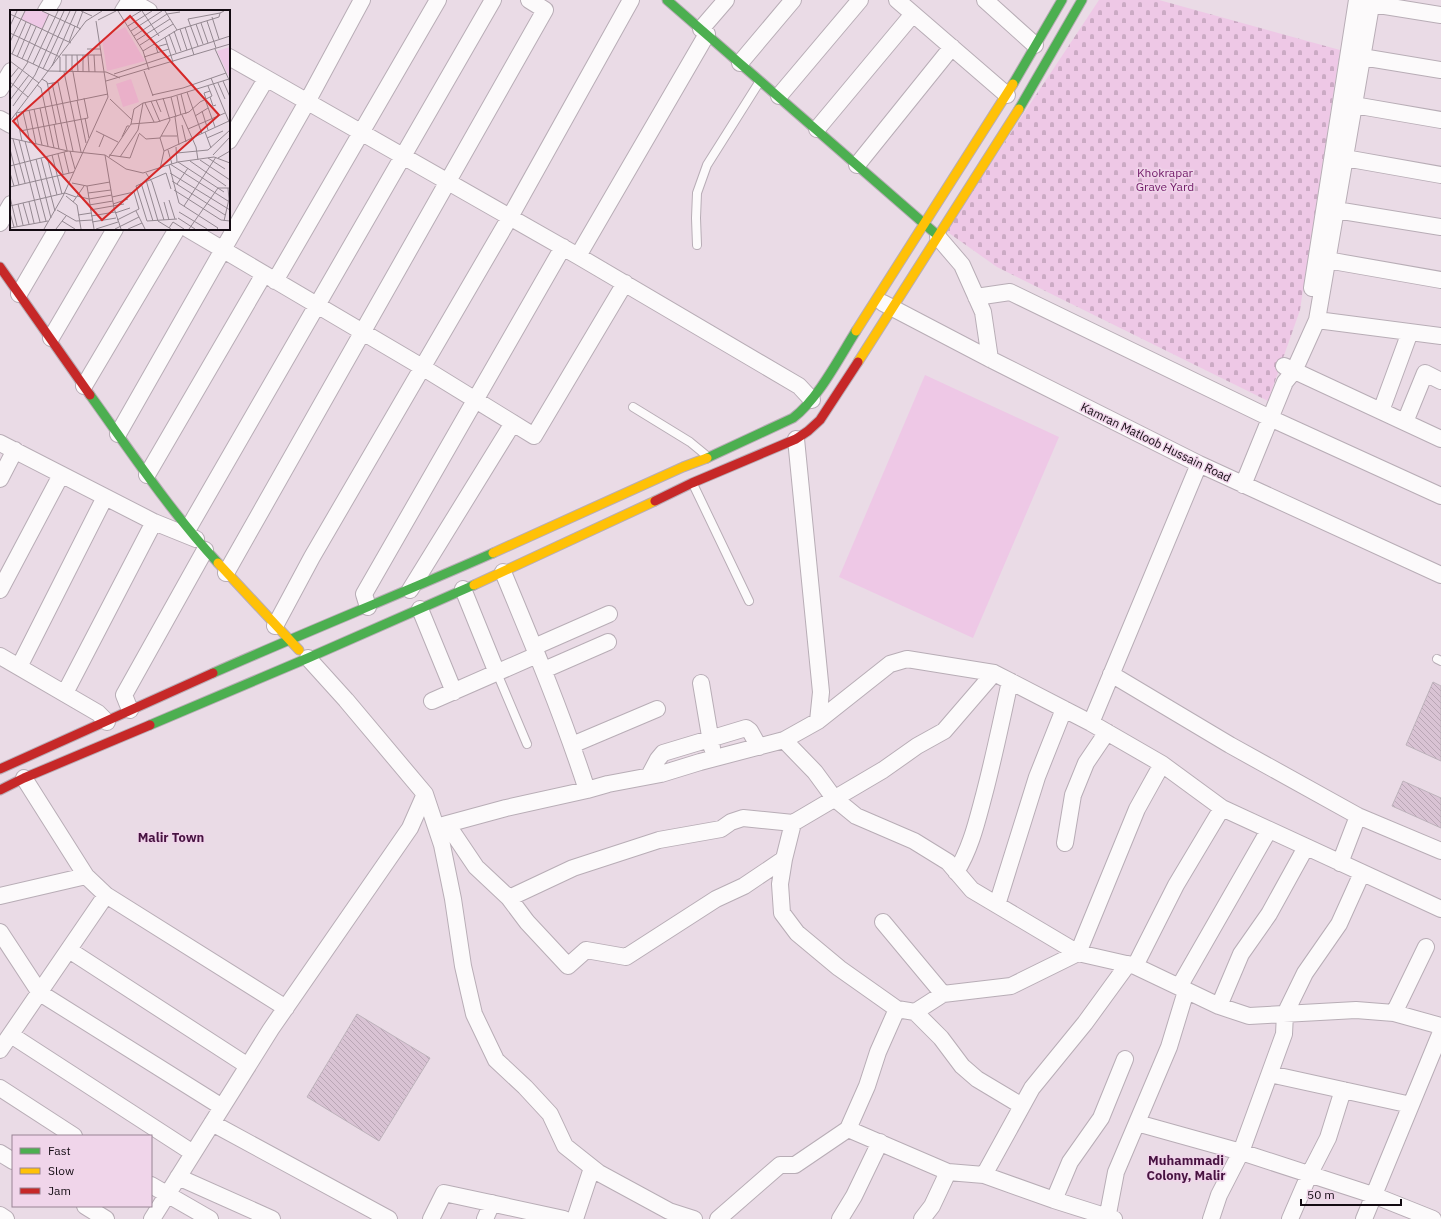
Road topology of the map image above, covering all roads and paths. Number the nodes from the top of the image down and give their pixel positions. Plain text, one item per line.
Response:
1 (53, 0) edge
2 (362, 0) edge
3 (438, 0) edge
4 (493, 0) edge
5 (529, 0) edge
6 (631, 0) edge
7 (667, 0) edge
8 (726, 0) edge
9 (793, 0) edge
10 (860, 0) edge
11 (897, 0) edge
12 (985, 0) edge
13 (1062, 0) edge
14 (1082, 0) edge
15 (1364, 1) edge
16 (47, 10) edge
17 (124, 10) edge
18 (147, 10) edge
19 (913, 14) junction
20 (1441, 16) edge
21 (704, 32) junction
22 (1036, 45) junction
23 (952, 47) junction
24 (1362, 56) junction
25 (230, 58) edge
26 (740, 63) junction
27 (1441, 70) edge
28 (10, 72) edge
29 (266, 79) junction
30 (760, 81) junction
31 (0, 89) edge
32 (1007, 95) junction
33 (778, 96) junction
34 (307, 102) junction
35 (1354, 105) junction
36 (0, 119) edge
37 (1441, 120) edge
38 (10, 124) edge
39 (817, 129) junction
40 (361, 133) junction
41 (230, 139) edge
42 (403, 156) junction
43 (1345, 158) junction
44 (857, 165) junction
45 (1441, 175) edge
46 (448, 182) junction
47 (10, 206) edge
48 (1336, 210) junction
49 (510, 217) junction
50 (0, 223) edge
51 (924, 225) junction
52 (1441, 227) edge
53 (56, 230) edge
54 (114, 230) edge
55 (176, 230) edge
56 (190, 230) edge
57 (938, 236) junction
58 (697, 245) dead end
59 (563, 247) junction
60 (223, 250) junction
61 (578, 256) junction
62 (1327, 260) junction
63 (0, 267) edge
64 (270, 277) junction
65 (1441, 280) edge
66 (625, 283) junction
67 (19, 294) junction
68 (976, 297) junction
69 (877, 300) junction
70 (317, 305) junction
71 (893, 308) junction
72 (1317, 320) junction
73 (363, 332) junction
74 (1410, 332) junction
75 (1441, 336) edge
76 (51, 338) junction
77 (990, 359) junction
78 (422, 368) junction
79 (1288, 373) junction
80 (1441, 381) edge
81 (84, 386) junction
82 (475, 400) junction
83 (812, 400) junction
84 (633, 407) dead end
85 (1381, 411) junction
86 (1270, 418) junction
87 (1405, 422) junction
88 (513, 423) junction
89 (118, 434) junction
90 (796, 439) junction
91 (1441, 439) edge
92 (0, 443) edge
93 (15, 450) junction
94 (708, 456) junction
95 (1199, 464) junction
96 (61, 474) junction
97 (147, 475) junction
98 (0, 478) edge
99 (692, 484) junction
100 (1243, 485) junction
101 (1441, 496) edge
102 (105, 497) junction
103 (639, 498) junction
104 (154, 522) junction
105 (196, 540) junction
106 (503, 572) junction
107 (226, 573) junction
108 (1441, 575) edge
109 (463, 589) junction
110 (0, 590) edge
111 (410, 590) junction
112 (749, 601) dead end
113 (368, 608) junction
114 (420, 609) junction
115 (609, 614) dead end
116 (275, 626) junction
117 (290, 640) junction
118 (608, 642) dead end
119 (536, 651) junction
120 (0, 656) edge
121 (308, 658) junction
122 (19, 666) junction
123 (544, 670) junction
124 (497, 673) junction
125 (994, 673) junction
126 (1111, 674) junction
127 (1010, 681) junction
128 (701, 683) dead end
129 (454, 692) junction
130 (65, 694) junction
131 (432, 702) dead end
132 (657, 709) dead end
133 (1064, 709) junction
134 (130, 710) junction
135 (818, 721) junction
136 (106, 722) junction
137 (1090, 723) junction
138 (1107, 732) junction
139 (710, 739) junction
140 (784, 740) junction
141 (528, 744) dead end
142 (572, 745) junction
143 (759, 747) junction
144 (714, 758) junction
145 (1162, 764) junction
146 (0, 769) edge
147 (649, 776) junction
148 (24, 778) junction
149 (0, 790) edge
150 (587, 790) junction
151 (425, 794) junction
152 (834, 798) junction
153 (1222, 808) junction
154 (1358, 816) junction
155 (793, 823) junction
156 (442, 826) junction
157 (1268, 830) junction
158 (1065, 843) dead end
159 (1306, 847) junction
160 (1441, 851) edge
161 (784, 859) junction
162 (1340, 863) junction
163 (956, 872) junction
164 (1362, 873) junction
165 (86, 876) junction
166 (106, 895) junction
167 (0, 896) edge
168 (509, 898) junction
169 (997, 905) junction
170 (1441, 908) edge
171 (883, 922) dead end
172 (0, 932) edge
173 (1426, 947) dead end
174 (69, 950) junction
175 (1078, 953) junction
176 (1132, 965) junction
177 (1183, 989) junction
178 (40, 993) junction
179 (943, 994) junction
180 (1219, 1006) junction
181 (286, 1008) junction
182 (897, 1009) junction
183 (915, 1012) junction
184 (1394, 1013) junction
185 (1285, 1014) junction
186 (1441, 1026) edge
187 (1441, 1032) edge
188 (11, 1035) junction
189 (0, 1050) edge
190 (1125, 1059) dead end
191 (248, 1066) junction
192 (1270, 1074) junction
193 (0, 1088) edge
194 (1343, 1090) junction
195 (1411, 1105) junction
196 (1022, 1106) junction
197 (222, 1107) junction
198 (212, 1123) junction
199 (1137, 1123) junction
200 (848, 1128) junction
201 (72, 1135) edge
202 (880, 1142) junction
203 (1241, 1152) junction
204 (0, 1153) edge
205 (193, 1153) junction
206 (12, 1160) edge
207 (592, 1168) junction
208 (948, 1172) junction
209 (984, 1175) junction
210 (1309, 1175) junction
211 (178, 1177) junction
212 (152, 1186) edge
213 (166, 1195) junction
214 (1373, 1195) junction
215 (1054, 1200) junction
216 (492, 1203) junction
217 (87, 1207) edge
218 (0, 1215) edge
219 (539, 1216) edge
220 (1109, 1218) edge
221 (6, 1219) edge
222 (106, 1219) edge
223 (152, 1219) edge
224 (210, 1219) edge
225 (272, 1219) edge
226 (389, 1219) edge
227 (431, 1219) edge
228 (485, 1219) edge
229 (564, 1219) edge
230 (575, 1219) edge
231 (694, 1219) edge
232 (718, 1219) edge
233 (840, 1219) edge
234 (922, 1219) edge
235 (1211, 1219) edge
236 (1290, 1219) edge
237 (1364, 1219) edge
238 (1433, 1219) edge

1 - 16 street
2 - 34 street
3 - 40 street
4 - 42 street
5 - 46 street
6 - 49 street
7 - 21 main road
8 - 21 street
9 - 26 street
10 - 33 street
11 - 19 street
12 - 22 street
13 - 22 main road
14 - 57 main road
15 - 20 street
15 - 24 street
15 - 79 street
17 - 18 street
19 - 23 street
19 - 39 street
21 - 26 main road
21 - 61 street
22 - 32 main road
23 - 32 street
23 - 44 street
24 - 27 street
24 - 35 street
25 - 29 street
26 - 30 main road
28 - 31 street
29 - 34 street
29 - 41 street
30 - 33 main road
30 - 58 lane
32 - 51 main road
33 - 39 main road
34 - 40 street
34 - 60 street
35 - 37 street
35 - 43 street
36 - 38 street
39 - 44 main road
40 - 42 street
40 - 64 street
42 - 46 street
42 - 70 street
43 - 45 street
43 - 48 street
44 - 51 main road
46 - 49 street
46 - 73 street
47 - 50 street
48 - 52 street
48 - 62 street
49 - 59 street
49 - 78 street
51 - 57 main road
51 - 69 main road
53 - 67 street
54 - 76 street
55 - 81 street
56 - 60 street
57 - 68 street
57 - 71 main road
59 - 61 street
59 - 82 street
60 - 64 street
60 - 89 street
61 - 66 street
62 - 65 street
62 - 72 street
63 - 67 main road
64 - 70 street
64 - 97 street
66 - 83 street
66 - 88 street
67 - 76 main road
68 - 77 street
68 - 86 street
69 - 71 street, Kamran Matloob Hussain Road
69 - 83 main road
70 - 73 street
70 - 105 street
71 - 77 street, Kamran Matloob Hussain Road
71 - 90 main road
72 - 74 street
72 - 79 street
73 - 78 street
73 - 107 street
74 - 75 street
74 - 85 street
76 - 81 main road
77 - 95 street, Kamran Matloob Hussain Road
78 - 82 street
78 - 116 street
79 - 85 street
79 - 86 street
80 - 87 street
81 - 89 main road
82 - 88 street
82 - 113 street
83 - 94 main road
84 - 94 lane
85 - 87 street
86 - 100 street
86 - 101 street
87 - 91 street
88 - 111 street
89 - 97 main road
90 - 99 main road
90 - 135 street
92 - 93 street
93 - 96 street
93 - 98 street
94 - 103 main road
95 - 100 street, Kamran Matloob Hussain Road
95 - 126 street
96 - 102 street
96 - 110 street
97 - 105 main road
99 - 103 main road
99 - 112 lane
100 - 108 street, Kamran Matloob Hussain Road
102 - 104 street
102 - 122 street
103 - 106 main road
103 - 111 main road
104 - 105 street
104 - 130 street
105 - 107 main road
105 - 134 street
106 - 109 main road
106 - 119 street
107 - 116 main road
109 - 114 main road
109 - 124 street
111 - 113 main road
113 - 117 main road
114 - 121 main road
114 - 129 street
115 - 119 street
116 - 117 main road
117 - 121 main road
117 - 134 main road
118 - 123 street
119 - 123 street
119 - 124 street
120 - 122 street
121 - 148 main road
121 - 151 street
122 - 130 street
123 - 142 street
124 - 129 street
124 - 141 lane
125 - 127 street
125 - 135 street
125 - 152 street
126 - 137 street
126 - 154 street
127 - 133 street
127 - 163 street
128 - 139 street
129 - 131 street
130 - 136 street
132 - 142 street
133 - 137 street
133 - 169 street
134 - 136 main road
135 - 140 street
136 - 146 main road
137 - 138 street
138 - 145 street
138 - 158 street
139 - 143 street
139 - 144 street
139 - 147 street
140 - 143 street
140 - 152 street
142 - 150 street
143 - 144 street
144 - 147 street
145 - 153 street
145 - 175 street
147 - 150 street
148 - 149 main road
148 - 165 street
150 - 156 street
151 - 156 street
151 - 181 street
152 - 155 street
152 - 163 street
153 - 157 street
153 - 176 street
154 - 160 street
154 - 162 street
155 - 161 street
155 - 168 street
156 - 168 street
156 - 207 street
157 - 159 street
157 - 177 street
159 - 162 street
159 - 180 street
161 - 168 street
161 - 182 street
162 - 164 street
163 - 169 street
164 - 170 street
164 - 185 street
165 - 166 street
165 - 167 street
166 - 174 street
166 - 181 street
169 - 175 street
171 - 179 street
172 - 178 street
173 - 184 street
174 - 178 street
174 - 191 street
175 - 176 street
175 - 179 street
176 - 177 street
176 - 196 street
177 - 180 street
177 - 199 street
178 - 188 street
178 - 197 street
179 - 183 street
180 - 185 street
181 - 191 street
182 - 183 street
182 - 200 street
183 - 196 street
184 - 185 street
184 - 186 street
185 - 192 street
187 - 195 street
188 - 189 street
188 - 205 street
190 - 215 street
191 - 197 street
192 - 194 street
192 - 203 street
193 - 201 street
194 - 195 street
194 - 210 street
195 - 214 street
196 - 209 street
197 - 198 street
198 - 205 street
198 - 226 street
199 - 203 street
199 - 220 street
200 - 202 street
200 - 232 street
202 - 208 street
202 - 233 street
203 - 210 street
203 - 235 street
204 - 206 street
205 - 211 street
207 - 230 street
207 - 231 street
208 - 209 street
208 - 234 street
209 - 215 street
210 - 214 street
210 - 236 street
211 - 213 street
211 - 225 street
212 - 213 street
213 - 223 street
213 - 224 street
214 - 237 street
214 - 238 street
215 - 220 street
216 - 219 street
216 - 227 street
216 - 228 street
217 - 222 street
218 - 221 street
219 - 229 street

